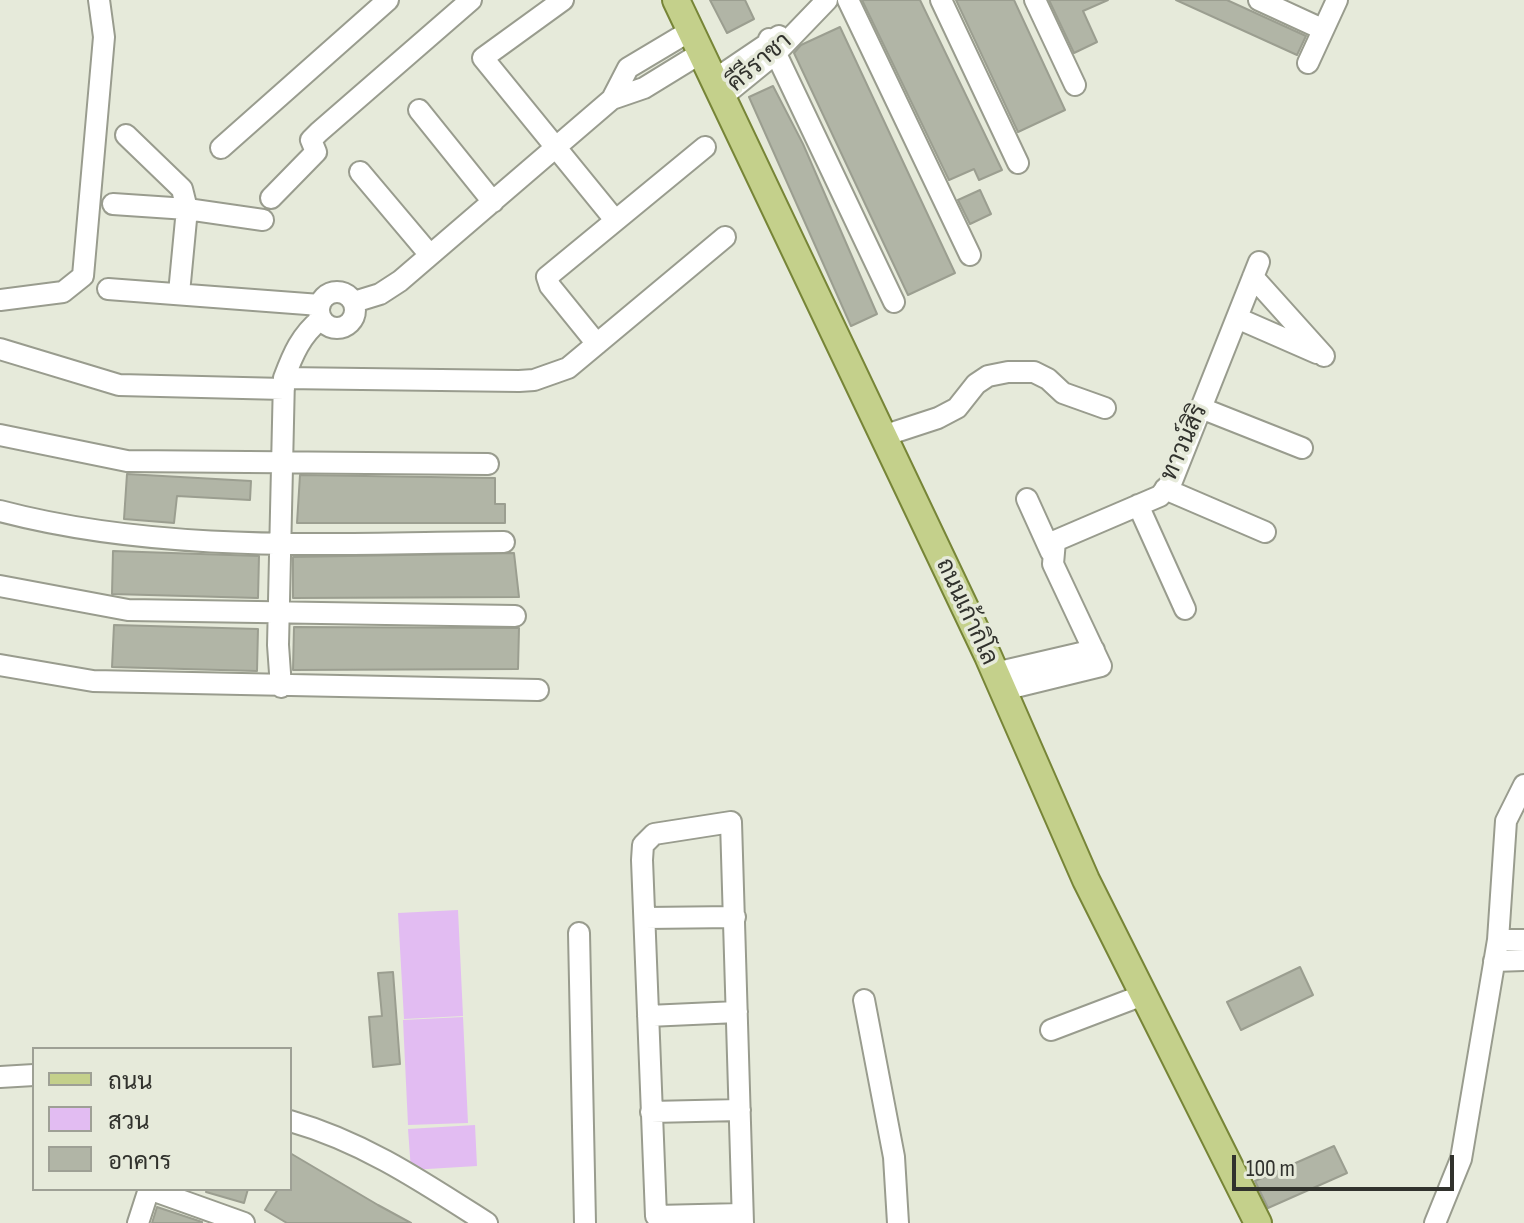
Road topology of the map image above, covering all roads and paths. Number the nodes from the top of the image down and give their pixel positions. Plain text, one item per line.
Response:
1 (99, 0) edge
2 (388, 0) edge
3 (471, 0) edge
4 (563, 0) edge
5 (676, 0) edge
6 (827, 0) edge
7 (848, 0) edge
8 (941, 0) edge
9 (1035, 0) edge
10 (1259, 0) edge
11 (1337, 0) edge
12 (1322, 29) junction
13 (696, 42) junction
14 (773, 46) junction
15 (1308, 63) dead end
16 (1075, 85) dead end
17 (718, 88) junction
18 (419, 110) dead end
19 (126, 135) dead end
20 (558, 147) junction
21 (705, 147) dead end
22 (221, 148) dead end
23 (1018, 163) dead end
24 (360, 172) dead end
25 (271, 198) dead end
26 (493, 202) junction
27 (113, 204) dead end
28 (187, 209) junction
29 (263, 220) dead end
30 (615, 220) junction
31 (725, 237) dead end
32 (430, 255) junction
33 (970, 255) dead end
34 (108, 289) dead end
35 (179, 293) junction
36 (0, 300) edge
37 (354, 302) junction
38 (894, 302) dead end
39 (320, 312) junction
40 (1237, 318) junction
41 (597, 344) junction
42 (0, 349) edge
43 (284, 383) junction
44 (1105, 408) dead end
45 (1201, 408) junction
46 (0, 435) edge
47 (883, 436) junction
48 (1302, 448) dead end
49 (282, 462) junction
50 (488, 464) dead end
51 (1165, 489) junction
52 (1027, 499) dead end
53 (1138, 505) junction
54 (0, 511) edge
55 (1265, 532) dead end
56 (504, 542) dead end
57 (279, 543) junction
58 (1051, 552) junction
59 (0, 586) edge
60 (1185, 609) dead end
61 (278, 612) junction
62 (515, 616) dead end
63 (0, 665) edge
64 (999, 681) junction
65 (281, 687) junction
66 (538, 690) dead end
67 (1524, 785) edge
68 (735, 917) junction
69 (645, 918) junction
70 (579, 933) dead end
71 (1498, 940) junction
72 (1524, 940) edge
73 (1524, 960) edge
74 (1494, 961) junction
75 (1143, 995) junction
76 (864, 1000) dead end
77 (737, 1012) junction
78 (648, 1016) junction
79 (1051, 1030) dead end
80 (32, 1075) edge
81 (0, 1077) edge
82 (740, 1110) junction
83 (651, 1112) junction
84 (292, 1122) edge
85 (148, 1191) edge
86 (155, 1191) edge
87 (742, 1218) edge
88 (138, 1223) edge
89 (244, 1223) edge
90 (487, 1223) edge
91 (585, 1223) edge
92 (898, 1223) edge
93 (1258, 1223) edge
94 (1435, 1223) edge

1 - 36 street
2 - 22 street
3 - 25 street
4 - 20 street
5 - 13 main road, ถนนเก้ากิโล
6 - 14 street, คีรีราชา
7 - 33 street
8 - 23 street
9 - 16 street
10 - 12 street
11 - 12 street
12 - 15 street
13 - 17 main road, ถนนเก้ากิโล
13 - 20 street
14 - 17 street, คีรีราชา
14 - 38 street
17 - 47 main road, ถนนเก้ากิโล
18 - 26 street
19 - 28 street
20 - 26 street
20 - 30 street
21 - 30 street
24 - 32 street
26 - 32 street
27 - 28 street
28 - 29 street
28 - 35 street
30 - 41 street
31 - 41 street
32 - 37 street
34 - 35 street
35 - 39 street
37 - 39 street
37 - 39 street
39 - 43 street
40 - 40 street, ทาวน์สิริ
40 - 45 street, ทาวน์สิริ
41 - 43 street
42 - 43 street
43 - 49 street
44 - 47 street
45 - 48 street
45 - 51 street, ทาวน์สิริ
46 - 49 street
47 - 64 main road, ถนนเก้ากิโล
49 - 50 street
49 - 57 street
51 - 53 street, ทาวน์สิริ
51 - 55 street
52 - 58 street
53 - 58 street, ทาวน์สิริ
53 - 60 street
54 - 57 street
56 - 57 street
57 - 61 street
58 - 64 street
59 - 61 street
61 - 62 street
61 - 65 street
63 - 65 street
64 - 75 main road, ถนนเก้ากิโล
65 - 66 street
67 - 71 street
68 - 69 street
68 - 69 street
68 - 77 street
69 - 78 street
70 - 91 street
71 - 72 street
71 - 74 street
73 - 74 street
74 - 94 street
75 - 79 street
75 - 93 main road, ถนนเก้ากิโล
76 - 92 street
77 - 78 street
77 - 82 street
78 - 83 street
80 - 81 street
82 - 83 street
82 - 87 street
83 - 87 street
84 - 90 street
85 - 88 street
86 - 89 street

